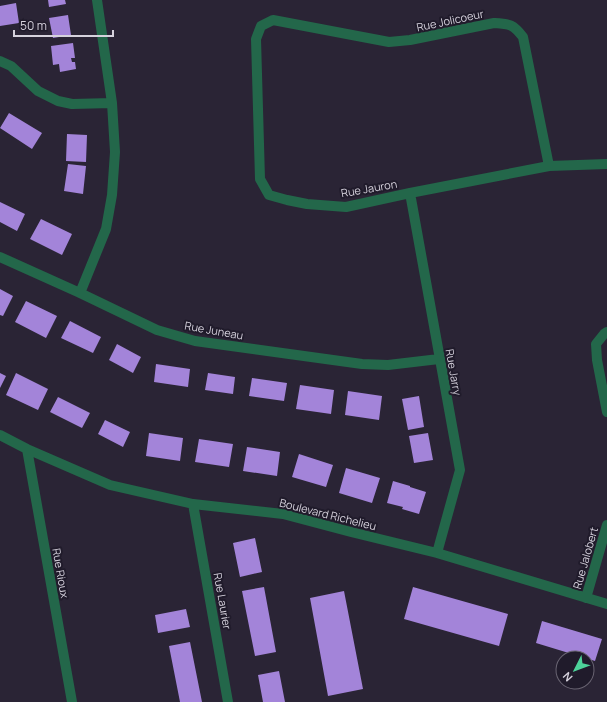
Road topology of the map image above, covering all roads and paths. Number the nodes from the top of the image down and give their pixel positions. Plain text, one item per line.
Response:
1 (97, 0) edge
2 (256, 39) joint
3 (0, 61) edge
4 (112, 103) junction
5 (607, 164) edge
6 (549, 166) junction
7 (410, 193) junction
8 (0, 257) edge
9 (80, 293) junction
10 (607, 332) edge
11 (439, 359) junction
12 (607, 412) edge
13 (0, 435) edge
14 (27, 449) junction
15 (193, 504) junction
16 (607, 525) edge
17 (437, 553) junction
18 (586, 598) junction
19 (607, 604) edge
20 (72, 702) edge
21 (228, 702) edge

1 - 4 street
2 - 6 street, Rue Jolicoeur
2 - 7 street, Rue Jauron
3 - 4 street
4 - 9 street
5 - 6 street, Rue Jauron
6 - 7 street, Rue Jauron
7 - 11 street, Rue Jarry
8 - 9 street, Rue Juneau
9 - 11 street, Rue Juneau
10 - 12 street
11 - 17 street, Rue Jarry
13 - 14 street, Boulevard Richelieu
14 - 15 street, Boulevard Richelieu
14 - 20 street, Rue Rioux
15 - 17 street, Boulevard Richelieu
15 - 21 street, Rue Laurier
16 - 18 street, Rue Jalobert
17 - 18 street, Boulevard Richelieu
18 - 19 street, Boulevard Richelieu

